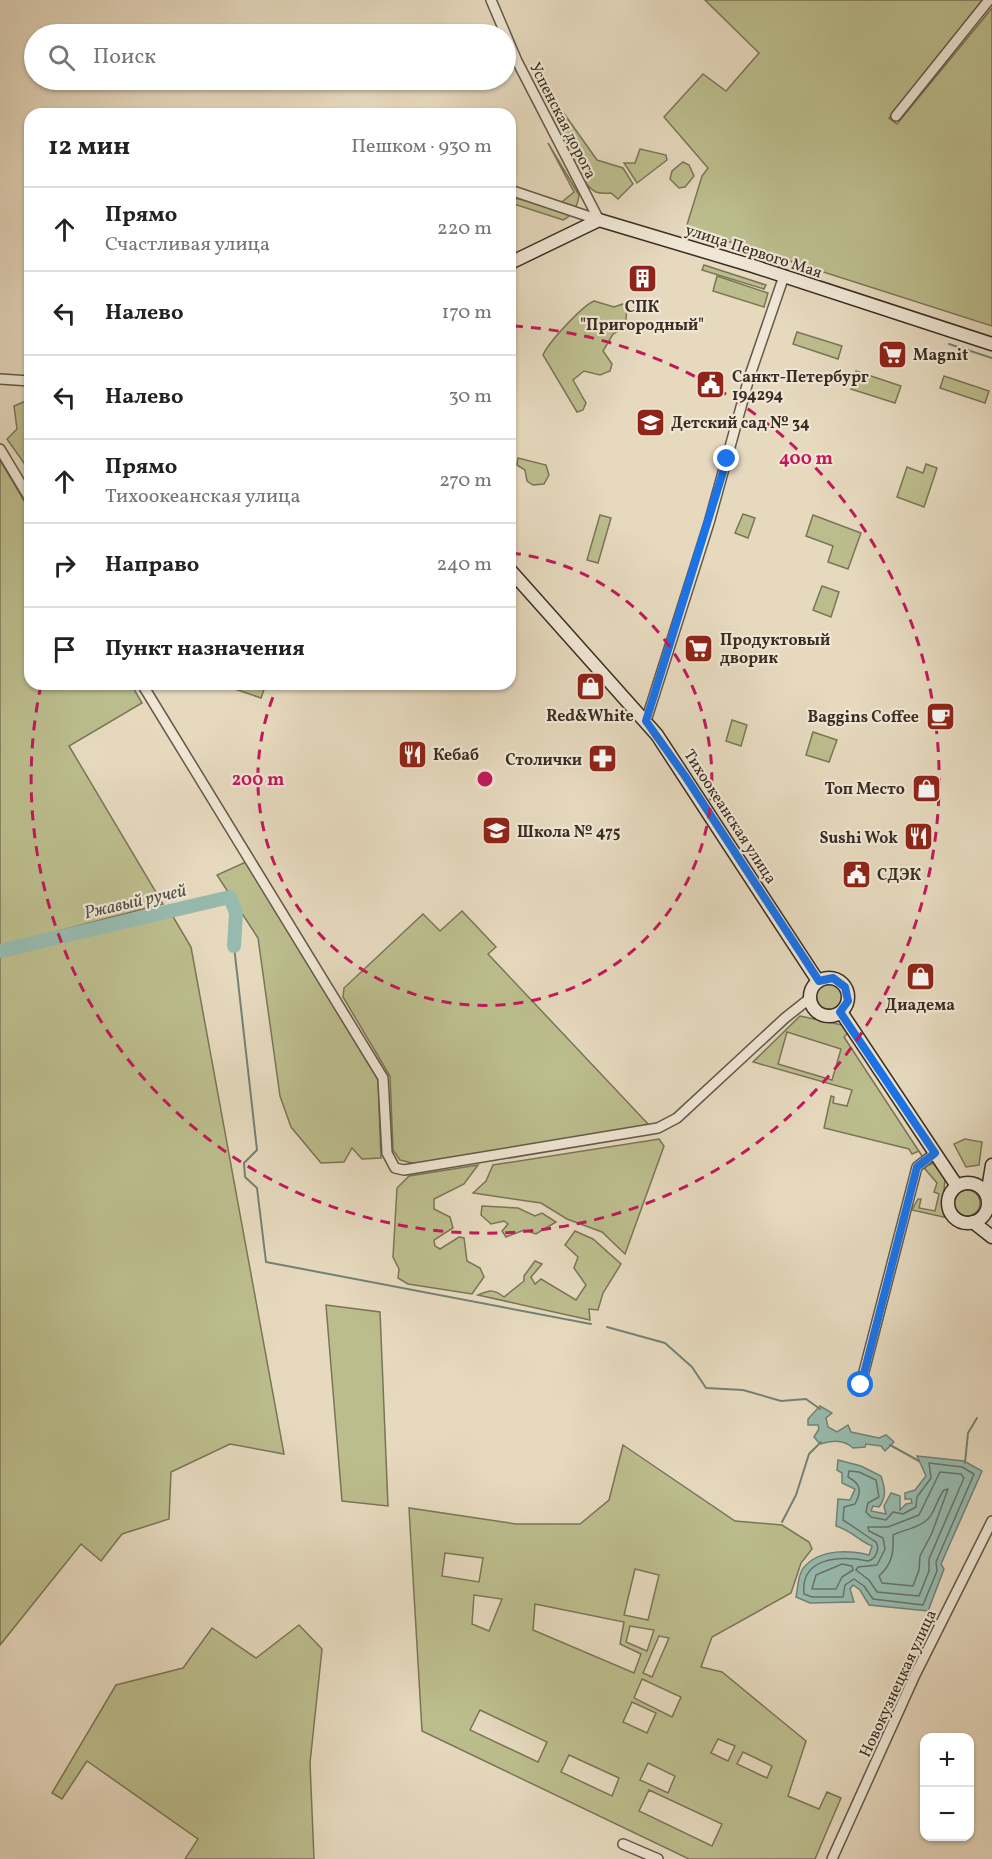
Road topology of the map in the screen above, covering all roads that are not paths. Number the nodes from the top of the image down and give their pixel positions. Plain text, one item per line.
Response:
1 (490, 0) edge
2 (989, 0) edge
3 (501, 24) edge
4 (516, 59) edge
5 (896, 116) dead end
6 (516, 192) edge
7 (599, 220) junction
8 (516, 260) edge
9 (784, 276) junction
10 (992, 344) edge
11 (0, 379) edge
12 (24, 381) edge
13 (0, 449) edge
14 (24, 489) edge
15 (516, 577) edge
16 (146, 690) edge
17 (646, 721) junction
18 (819, 981) junction
19 (809, 999) junction
20 (840, 1012) junction
21 (935, 1153) junction
22 (992, 1166) edge
23 (970, 1183) junction
24 (957, 1186) junction
25 (987, 1201) junction
26 (973, 1222) junction
27 (992, 1222) edge
28 (992, 1237) edge
29 (859, 1391) dead end
30 (992, 1521) edge
31 (623, 1844) dead end
32 (658, 1859) edge
33 (832, 1859) edge

1 - 3 street, Успенская дорога
2 - 5 street
4 - 7 street, Успенская дорога
6 - 7 street
7 - 8 street
7 - 9 street, улица Первого Мая
9 - 10 street, улица Первого Мая
9 - 17 street
11 - 12 street
13 - 14 street
15 - 17 street, Тихоокеанская улица
16 - 19 street
17 - 18 street, Тихоокеанская улица
18 - 19 street
18 - 20 street
19 - 20 street
20 - 21 street
21 - 24 street
21 - 29 street
22 - 23 street
22 - 25 street
23 - 24 street
23 - 25 street
24 - 26 street
25 - 26 street
25 - 27 street
26 - 28 street
30 - 33 street, Новокузнецкая улица
31 - 32 street

